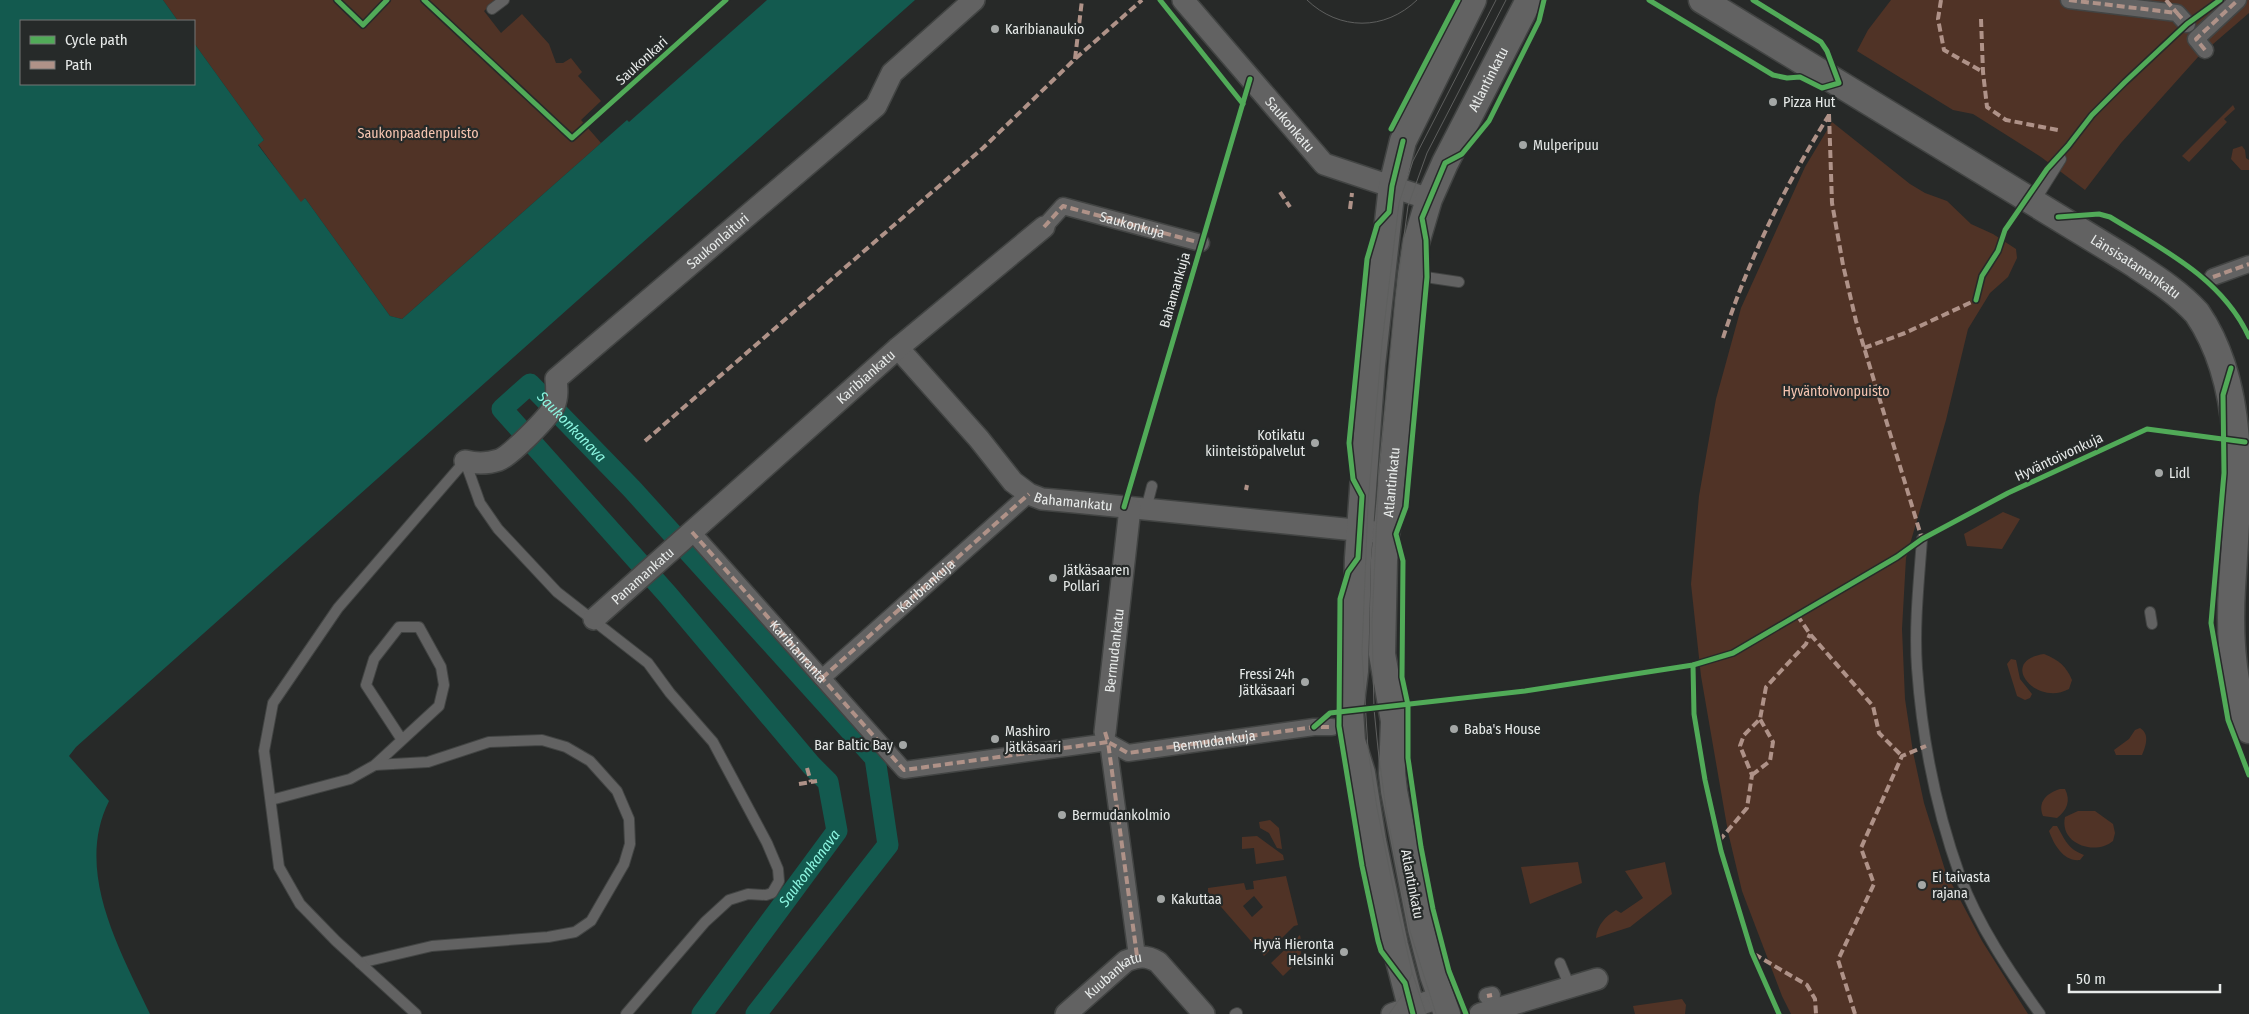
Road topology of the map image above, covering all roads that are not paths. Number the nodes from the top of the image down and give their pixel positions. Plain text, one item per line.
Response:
1 (504, 0) edge
2 (974, 0) edge
3 (1183, 0) edge
4 (1473, 0) edge
5 (1529, 0) edge
6 (1702, 0) edge
7 (2069, 0) edge
8 (2166, 0) edge
9 (2238, 0) edge
10 (492, 9) dead end
11 (2205, 50) dead end
12 (2061, 159) dead end
13 (1392, 186) junction
14 (1429, 199) junction
15 (2034, 202) junction
16 (1044, 227) joint
17 (1201, 243) dead end
18 (2249, 264) edge
19 (1412, 275) junction
20 (2213, 277) dead end
21 (1458, 282) dead end
22 (898, 348) junction
23 (2247, 442) edge
24 (465, 461) junction
25 (1152, 486) dead end
26 (1029, 494) junction
27 (1138, 508) junction
28 (1374, 532) junction
29 (690, 534) junction
30 (1922, 539) dead end
31 (2150, 612) dead end
32 (594, 619) junction
33 (2152, 624) dead end
34 (822, 678) junction
35 (1332, 727) dead end
36 (2249, 730) edge
37 (1107, 737) junction
38 (402, 740) junction
39 (375, 766) junction
40 (270, 800) junction
41 (1137, 956) junction
42 (360, 963) junction
43 (1560, 963) dead end
44 (1597, 978) dead end
45 (1570, 987) junction
46 (1486, 1002) edge
47 (1443, 1006) edge
48 (1406, 1012) edge
49 (1069, 1013) edge
50 (416, 1014) edge
51 (626, 1014) edge
52 (1204, 1014) edge
53 (2040, 1014) edge

1 - 10 lane
2 - 24 street, Saukonlaituri
3 - 13 street, Saukonkatu
4 - 13 street, Atlantinkatu
5 - 14 street, Atlantinkatu
6 - 15 street, Länsisatamankatu
7 - 8 street
9 - 11 street
12 - 15 lane
13 - 14 street, Saukonkatu
13 - 28 street, Atlantinkatu
14 - 19 street, Atlantinkatu
15 - 23 street, Länsisatamankatu
16 - 17 street, Saukonkuja
16 - 22 street, Karibiankatu
18 - 20 street
19 - 21 lane
19 - 28 street, Atlantinkatu
22 - 26 street, Bahamankatu
22 - 29 street, Karibiankatu
23 - 36 street, Länsisatamankatu
24 - 32 lane
24 - 40 lane
25 - 27 lane
26 - 27 street, Bahamankatu
26 - 34 street, Karibiankuja
27 - 28 street, Bahamankatu
27 - 37 street, Bermudankatu
28 - 47 street, Atlantinkatu
28 - 48 street, Atlantinkatu
29 - 32 street, Panamankatu
29 - 34 street, Karibianranta
30 - 53 lane
31 - 33 lane
32 - 51 lane
34 - 37 street, Karibianranta
35 - 37 street, Bermudankuja
37 - 41 street
38 - 38 lane
38 - 39 lane
39 - 40 lane
39 - 42 lane
40 - 42 lane
41 - 49 street, Kuubankatu
41 - 52 street, Kuubankatu
42 - 50 lane
43 - 45 lane
44 - 45 street
45 - 46 street
47 - 48 street

